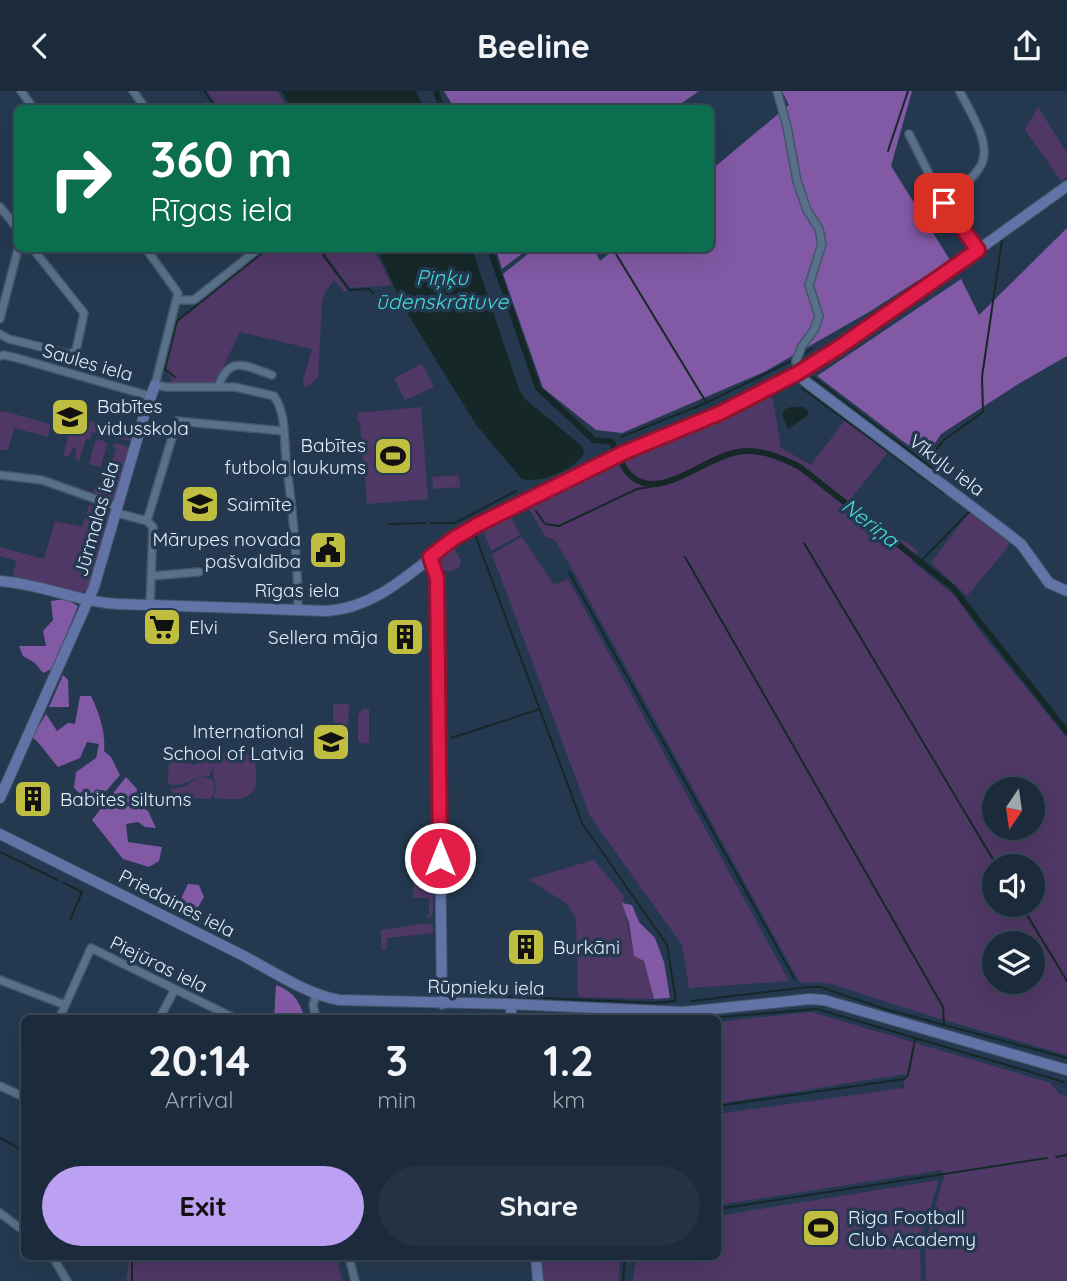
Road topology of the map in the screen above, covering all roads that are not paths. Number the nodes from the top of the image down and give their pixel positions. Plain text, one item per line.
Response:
1 (777, 91) edge
2 (960, 92) edge
3 (909, 134) dead end
4 (1067, 186) edge
5 (944, 203) junction
6 (0, 207) edge
7 (14, 224) edge
8 (978, 250) junction
9 (17, 252) edge
10 (35, 252) edge
11 (148, 252) edge
12 (252, 252) edge
13 (178, 300) junction
14 (0, 319) edge
15 (0, 334) edge
16 (0, 356) edge
17 (798, 373) junction
18 (272, 375) dead end
19 (155, 385) junction
20 (218, 387) junction
21 (150, 396) junction
22 (283, 431) junction
23 (0, 475) edge
24 (117, 510) junction
25 (147, 521) junction
26 (430, 557) junction
27 (199, 572) dead end
28 (151, 576) junction
29 (0, 581) edge
30 (1067, 591) edge
31 (88, 600) junction
32 (150, 606) junction
33 (298, 610) junction
34 (0, 798) edge
35 (0, 834) edge
36 (0, 980) edge
37 (175, 989) junction
38 (316, 995) junction
39 (442, 1004) junction
40 (510, 1004) junction
41 (65, 1005) junction
42 (61, 1015) edge
43 (161, 1015) edge
44 (225, 1015) edge
45 (315, 1015) edge
46 (511, 1015) edge
47 (1067, 1070) edge
48 (0, 1086) edge
49 (21, 1095) edge
50 (0, 1213) edge
51 (21, 1229) edge
52 (55, 1260) edge
53 (350, 1260) edge
54 (536, 1260) edge
55 (67, 1281) edge
56 (355, 1281) edge
57 (538, 1281) edge

1 - 17 street
2 - 5 street
3 - 5 street
4 - 8 street, Rīgas iela
5 - 8 street
6 - 7 street
8 - 17 street, Rīgas iela
9 - 14 street
10 - 15 street
11 - 13 street
12 - 13 street
13 - 19 street, Jūrmalas iela
16 - 21 street, Saules iela
17 - 26 street, Rīgas iela
17 - 30 street, Vīkuļu iela
18 - 20 street
19 - 20 street, Saules iela
19 - 21 street, Jūrmalas iela
20 - 22 street, Saules iela
21 - 24 street, Jūrmalas iela
22 - 25 street
22 - 33 street
23 - 24 street
24 - 25 street
24 - 31 street, Jūrmalas iela
25 - 28 street
26 - 33 street, Rīgas iela
26 - 39 street
27 - 28 street
28 - 32 street
29 - 31 street, Rīgas iela
31 - 32 street, Rīgas iela
31 - 34 street, Jūrmalas iela
32 - 33 street, Rīgas iela
35 - 38 street, Priedaines iela
36 - 41 street
37 - 41 street, Piejūras iela
37 - 43 street
37 - 44 street, Piejūras iela
38 - 39 street, Rūpnieku iela
38 - 45 street
39 - 40 street, Rūpnieku iela
40 - 46 street
40 - 47 street, Rūpnieku iela
41 - 42 street, Piejūras iela
48 - 49 street
50 - 51 street
52 - 55 street
53 - 56 street
54 - 57 street

